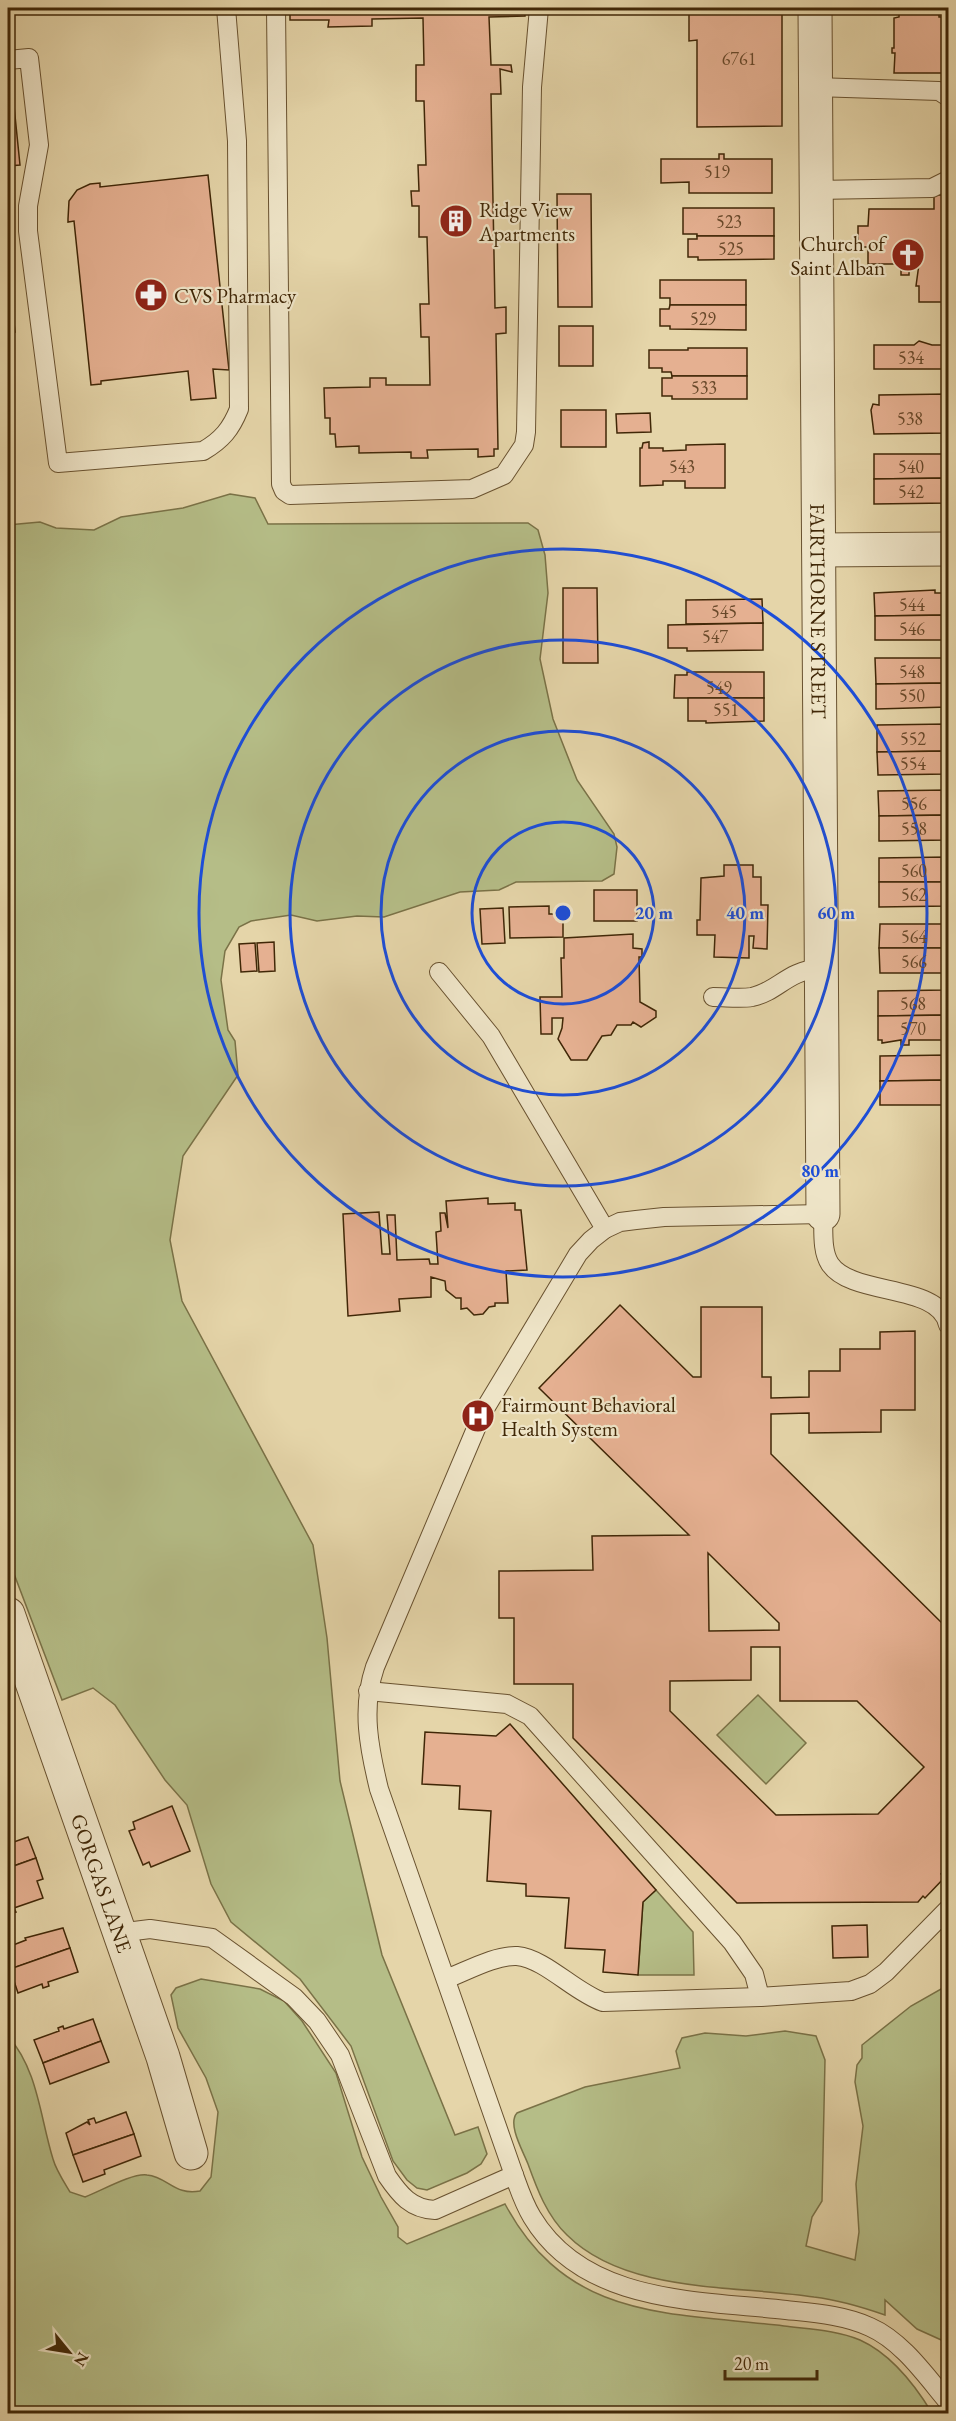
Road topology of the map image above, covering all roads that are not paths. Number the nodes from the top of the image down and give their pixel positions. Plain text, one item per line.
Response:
1 (226, 8) edge
2 (276, 8) edge
3 (539, 8) edge
4 (815, 8) edge
5 (8, 60) edge
6 (815, 87) junction
7 (944, 94) edge
8 (940, 184) edge
9 (815, 190) junction
10 (948, 549) edge
11 (819, 550) junction
12 (821, 968) junction
13 (439, 972) dead end
14 (714, 997) dead end
15 (823, 1214) junction
16 (605, 1228) junction
17 (946, 1313) edge
18 (8, 1614) edge
19 (368, 1691) junction
20 (948, 1909) edge
21 (118, 1933) junction
22 (446, 1979) junction
23 (760, 1997) junction
24 (191, 2153) dead end
25 (514, 2175) junction
26 (948, 2402) edge

1 - 5 lane
2 - 3 lane
4 - 6 street, FAIRTHORNE STREET
6 - 7 lane
6 - 9 street, FAIRTHORNE STREET
8 - 9 lane
9 - 11 street, FAIRTHORNE STREET
10 - 11 street
11 - 12 street, FAIRTHORNE STREET
12 - 14 lane
12 - 15 street, FAIRTHORNE STREET
13 - 16 lane
15 - 16 lane
15 - 17 lane
16 - 19 lane
18 - 21 street, GORGAS LANE
19 - 22 lane
19 - 23 lane
20 - 23 lane
21 - 24 street, GORGAS LANE
21 - 25 lane
22 - 23 lane
22 - 25 lane
25 - 26 lane

